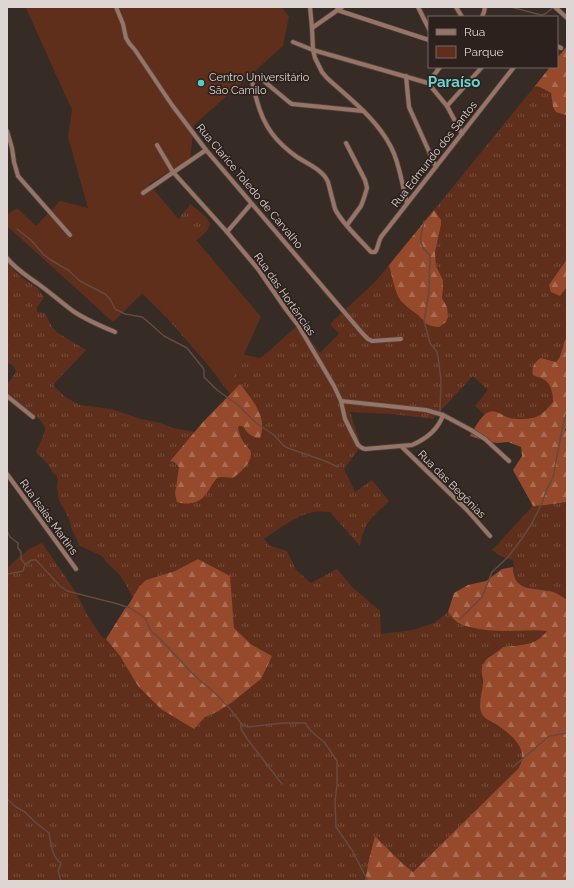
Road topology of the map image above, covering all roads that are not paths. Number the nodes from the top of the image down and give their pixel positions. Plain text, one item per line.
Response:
1 (116, 7) edge
2 (310, 7) edge
3 (342, 7) edge
4 (418, 7) edge
5 (456, 7) edge
6 (556, 7) edge
7 (337, 10) junction
8 (461, 16) edge
9 (567, 18) edge
10 (428, 27) edge
11 (312, 28) junction
12 (428, 40) edge
13 (293, 42) dead end
14 (313, 50) junction
15 (439, 68) edge
16 (481, 68) edge
17 (513, 68) edge
18 (406, 76) junction
19 (428, 83) junction
20 (447, 106) junction
21 (363, 111) junction
22 (7, 131) edge
23 (462, 134) junction
24 (346, 143) dead end
25 (157, 145) dead end
26 (206, 150) junction
27 (436, 167) junction
28 (174, 172) junction
29 (143, 193) dead end
30 (407, 203) junction
31 (251, 204) junction
32 (347, 226) junction
33 (227, 232) junction
34 (70, 235) dead end
35 (7, 258) edge
36 (115, 332) dead end
37 (401, 340) dead end
38 (7, 396) edge
39 (341, 401) junction
40 (443, 415) junction
41 (33, 417) dead end
42 (401, 446) junction
43 (509, 461) dead end
44 (7, 474) edge
45 (490, 536) dead end
46 (76, 569) dead end

1 - 26 street, Rua Clarice Toledo de Carvalho
2 - 11 street
3 - 7 street
4 - 10 street
5 - 8 street
6 - 9 street
7 - 11 street
7 - 12 street
11 - 14 street
13 - 14 street
14 - 18 street
14 - 21 street
15 - 19 street
16 - 20 street
17 - 23 street, Rua Edmundo dos Santos
18 - 19 street
18 - 27 street
19 - 20 street
20 - 23 street
21 - 30 street
21 - 32 street
22 - 34 street
23 - 27 street, Rua Edmundo dos Santos
24 - 32 street
25 - 28 street, Rua das Hortências
26 - 28 street
26 - 31 street, Rua Clarice Toledo de Carvalho
27 - 30 street, Rua Edmundo dos Santos
28 - 29 street
28 - 33 street, Rua das Hortências
30 - 32 street, Rua Edmundo dos Santos
31 - 33 street
31 - 37 street, Rua Clarice Toledo de Carvalho
33 - 39 street, Rua das Hortências
35 - 36 street
38 - 41 street
39 - 40 street
39 - 42 street, Rua das Hortências
40 - 42 street, Rua das Hortências
40 - 43 street
42 - 45 street, Rua das Begônias
44 - 46 street, Rua Isaías Martins

